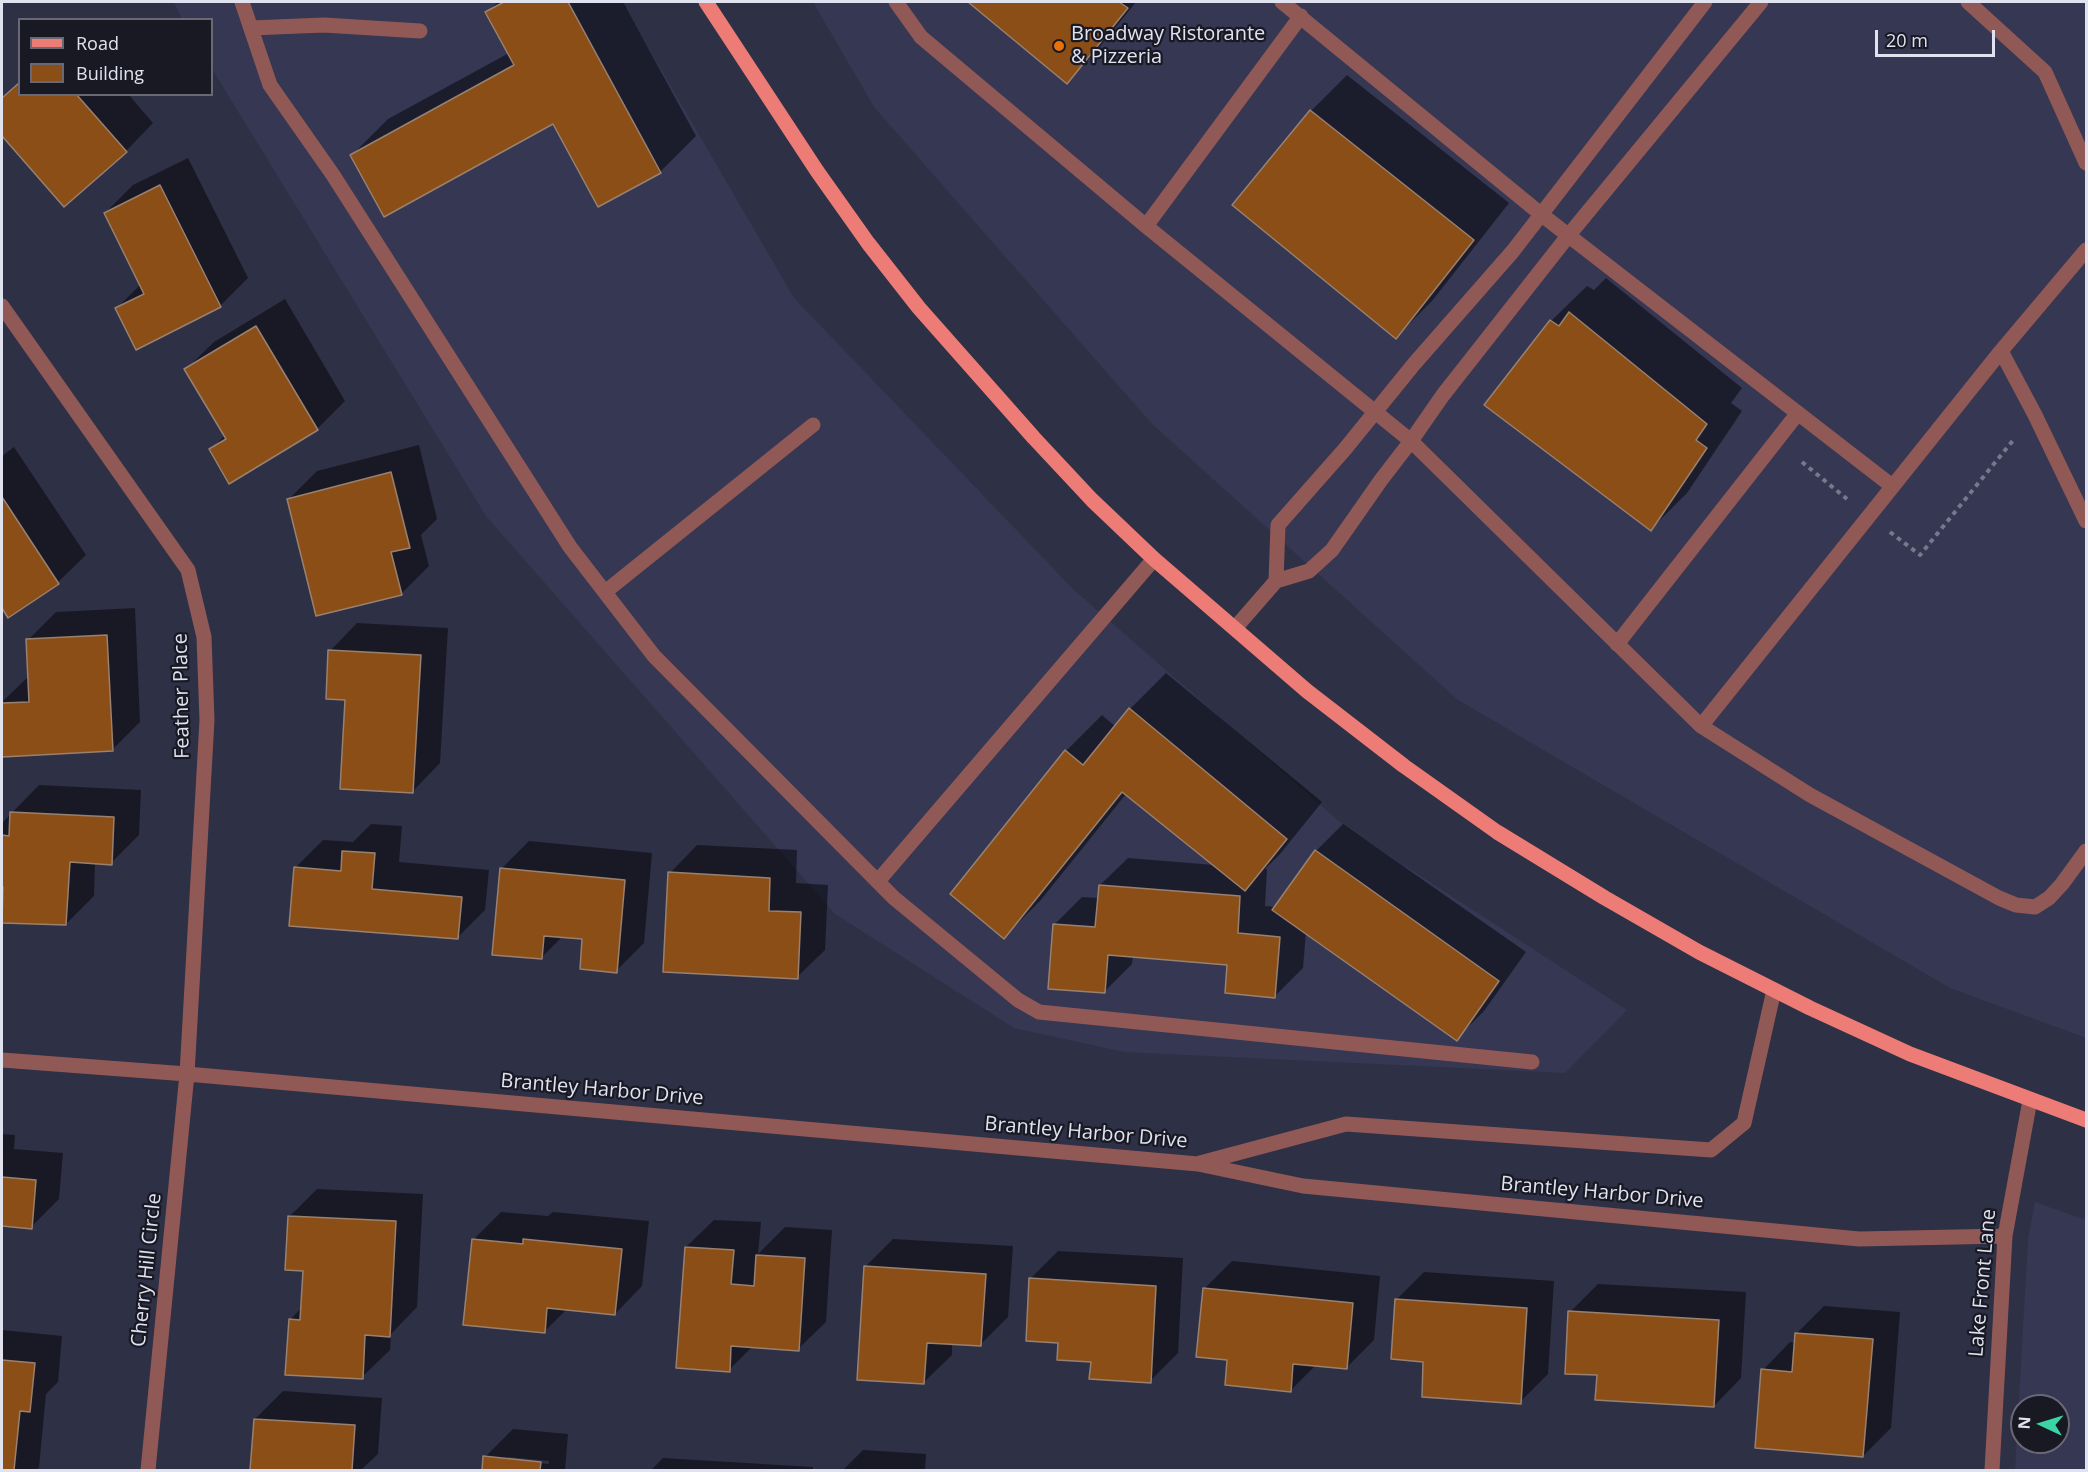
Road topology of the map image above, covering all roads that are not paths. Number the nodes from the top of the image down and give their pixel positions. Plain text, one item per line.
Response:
1 (242, 2) edge
2 (705, 2) edge
3 (896, 2) edge
4 (1282, 2) edge
5 (1705, 2) edge
6 (1761, 2) edge
7 (1968, 2) edge
8 (1301, 16) junction
9 (251, 28) junction
10 (420, 31) dead end
11 (2086, 164) edge
12 (1542, 215) junction
13 (1146, 226) junction
14 (1569, 236) junction
15 (2086, 250) edge
16 (2, 306) edge
17 (2001, 351) junction
18 (1375, 411) junction
19 (1798, 413) junction
20 (813, 425) dead end
21 (1412, 441) junction
22 (1893, 486) junction
23 (2086, 521) edge
24 (1154, 559) junction
25 (1276, 581) junction
26 (605, 592) junction
27 (1236, 627) junction
28 (1617, 644) junction
29 (1701, 726) junction
30 (2086, 851) edge
31 (878, 881) junction
32 (1774, 990) junction
33 (2, 1060) edge
34 (1532, 1062) dead end
35 (187, 1074) junction
36 (2030, 1100) junction
37 (2086, 1120) edge
38 (1198, 1164) junction
39 (2005, 1236) junction
40 (148, 1470) edge
41 (1992, 1470) edge

1 - 9 street
2 - 24 main road
3 - 13 street
4 - 8 street
5 - 12 street
6 - 14 street
7 - 11 street
8 - 12 street
8 - 13 street
9 - 10 street
9 - 26 street
12 - 14 street
12 - 18 street
13 - 18 street
14 - 19 street
14 - 21 street
15 - 17 street
16 - 35 street, Feather Place
17 - 22 street
17 - 23 street
18 - 21 street
18 - 25 street
19 - 22 street
19 - 28 street
20 - 26 street
21 - 25 street
21 - 28 street
22 - 29 street
24 - 27 main road
24 - 31 street
25 - 27 street
26 - 31 street
27 - 32 main road
28 - 29 street
29 - 30 street
31 - 34 street
32 - 36 main road
32 - 38 street, Brantley Harbor Drive
33 - 35 street, Brantley Harbor Drive
35 - 38 street, Brantley Harbor Drive
35 - 40 street, Cherry Hill Circle
36 - 37 main road
36 - 39 street, Lake Front Lane
38 - 39 street, Brantley Harbor Drive
39 - 41 street, Lake Front Lane

